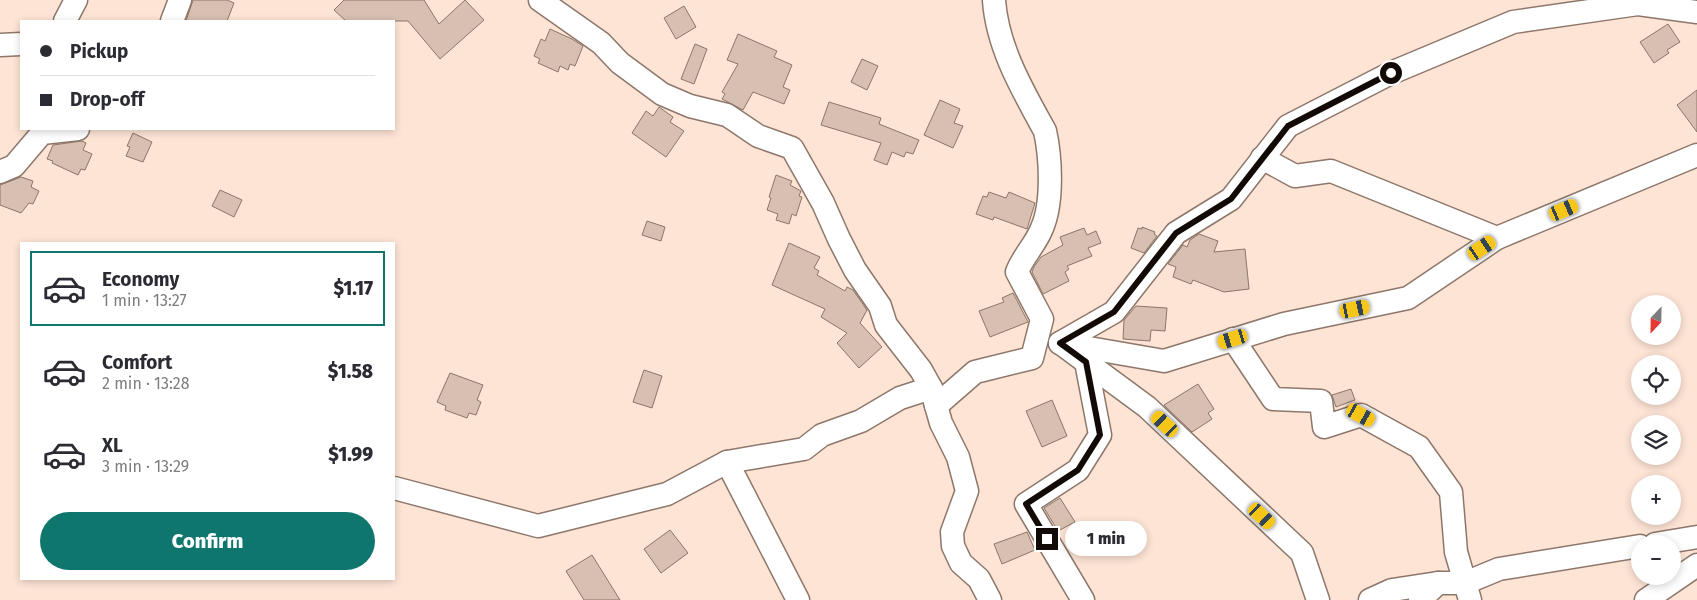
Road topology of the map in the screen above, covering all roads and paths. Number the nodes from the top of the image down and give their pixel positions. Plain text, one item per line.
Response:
1 (76, 0) edge
2 (180, 0) edge
3 (540, 0) edge
4 (994, 0) edge
5 (1697, 12) edge
6 (66, 20) edge
7 (172, 20) edge
8 (20, 44) edge
9 (0, 45) edge
10 (60, 130) edge
11 (42, 131) edge
12 (1697, 155) edge
13 (1262, 158) junction
14 (0, 172) edge
15 (1497, 238) junction
16 (1233, 339) junction
17 (1060, 343) junction
18 (1086, 362) junction
19 (934, 397) junction
20 (727, 462) junction
21 (395, 488) edge
22 (1697, 538) edge
23 (1681, 540) edge
24 (1631, 547) edge
25 (1697, 564) edge
26 (1438, 583) junction
27 (1467, 591) edge
28 (798, 600) edge
29 (990, 600) edge
30 (1083, 600) edge
31 (1318, 600) edge
32 (1370, 600) edge
33 (1420, 600) edge
34 (1646, 600) edge

1 - 6 street
2 - 7 street
3 - 19 street
4 - 19 street
5 - 13 street
8 - 9 street
10 - 11 street
11 - 14 street
12 - 15 street
13 - 15 street
13 - 17 street
15 - 16 street
16 - 17 street
16 - 27 street
17 - 18 street
18 - 30 street
18 - 31 street
19 - 20 street
19 - 29 street
20 - 21 street
20 - 28 street
22 - 23 street
24 - 27 street
25 - 34 street
26 - 27 street
26 - 32 street
26 - 33 street

